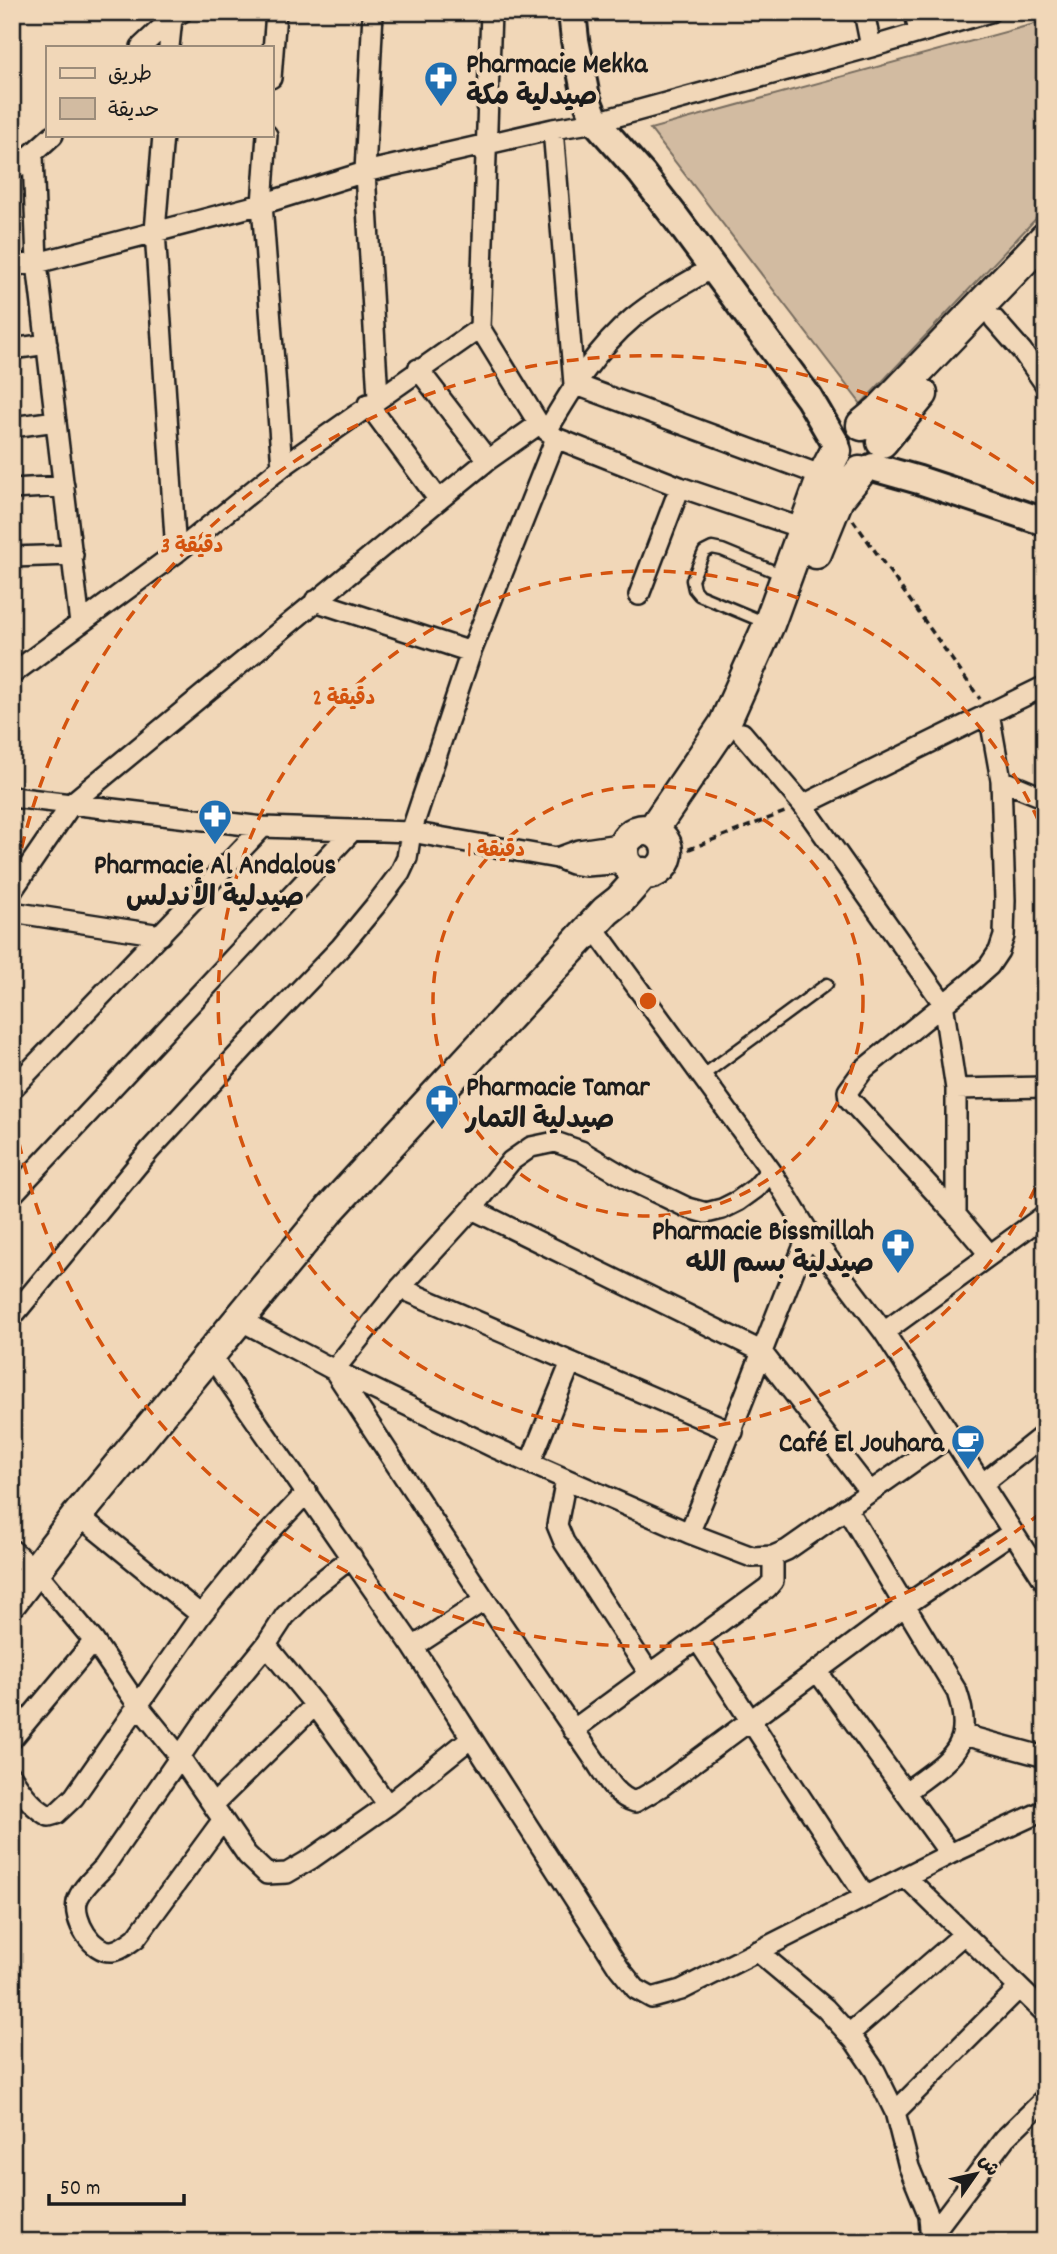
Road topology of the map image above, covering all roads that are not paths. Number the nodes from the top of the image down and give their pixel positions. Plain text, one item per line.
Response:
1 (276, 12) edge
2 (373, 12) edge
3 (491, 12) edge
4 (572, 12) edge
5 (864, 12) edge
6 (915, 12) edge
7 (990, 12) edge
8 (177, 15) edge
9 (965, 16) edge
10 (919, 33) junction
11 (142, 46) edge
12 (169, 46) edge
13 (871, 47) junction
14 (273, 52) edge
15 (596, 122) junction
16 (552, 129) junction
17 (52, 136) edge
18 (163, 136) edge
19 (267, 136) edge
20 (486, 144) junction
21 (33, 155) junction
22 (12, 172) edge
23 (365, 172) junction
24 (262, 204) junction
25 (155, 231) junction
26 (1045, 238) edge
27 (37, 263) junction
28 (12, 265) edge
29 (1045, 266) edge
30 (712, 268) junction
31 (994, 319) junction
32 (480, 328) junction
33 (47, 345) junction
34 (12, 349) edge
35 (418, 369) junction
36 (574, 384) junction
37 (1045, 384) edge
38 (373, 401) junction
39 (56, 421) junction
40 (12, 427) edge
41 (547, 431) junction
42 (854, 455) junction
43 (488, 460) junction
44 (282, 467) junction
45 (64, 486) junction
46 (680, 487) junction
47 (12, 489) edge
48 (439, 500) junction
49 (1045, 522) edge
50 (804, 529) junction
51 (176, 553) junction
52 (73, 555) junction
53 (12, 557) edge
54 (787, 576) junction
55 (639, 595) dead end
56 (315, 601) junction
57 (80, 624) junction
58 (769, 624) junction
59 (471, 652) junction
60 (12, 674) edge
61 (1045, 686) edge
62 (989, 713) junction
63 (742, 733) junction
64 (1001, 780) junction
65 (12, 797) edge
66 (1045, 798) edge
67 (73, 802) junction
68 (803, 805) junction
69 (263, 827) junction
70 (352, 831) junction
71 (411, 832) junction
72 (644, 854) junction
73 (12, 891) edge
74 (12, 912) edge
75 (599, 919) junction
76 (161, 935) junction
77 (827, 984) dead end
78 (943, 1003) junction
79 (702, 1076) junction
80 (1045, 1087) edge
81 (12, 1089) edge
82 (956, 1089) junction
83 (771, 1171) junction
84 (12, 1195) edge
85 (472, 1209) junction
86 (956, 1215) junction
87 (1045, 1215) edge
88 (809, 1233) junction
89 (990, 1255) junction
90 (400, 1288) junction
91 (12, 1317) edge
92 (238, 1319) junction
93 (884, 1332) junction
94 (761, 1351) junction
95 (209, 1353) junction
96 (571, 1362) junction
97 (334, 1370) junction
98 (733, 1432) junction
99 (1045, 1434) edge
100 (950, 1436) junction
101 (530, 1463) junction
102 (566, 1479) junction
103 (982, 1485) junction
104 (307, 1492) junction
105 (870, 1492) junction
106 (846, 1508) junction
107 (78, 1515) junction
108 (689, 1532) junction
109 (1013, 1532) junction
110 (12, 1550) edge
111 (773, 1556) junction
112 (352, 1557) junction
113 (35, 1570) junction
114 (1045, 1582) edge
115 (12, 1601) edge
116 (485, 1601) junction
117 (906, 1605) junction
118 (201, 1615) junction
119 (697, 1639) junction
120 (94, 1641) junction
121 (266, 1645) junction
122 (413, 1647) junction
123 (817, 1671) junction
124 (649, 1673) junction
125 (137, 1704) junction
126 (315, 1705) junction
127 (750, 1723) junction
128 (573, 1730) junction
129 (964, 1735) junction
130 (471, 1738) junction
131 (12, 1739) edge
132 (180, 1757) junction
133 (1045, 1757) edge
134 (12, 1777) edge
135 (906, 1792) junction
136 (388, 1805) junction
137 (1045, 1810) edge
138 (218, 1813) junction
139 (950, 1854) junction
140 (906, 1877) junction
141 (866, 1897) junction
142 (964, 1934) junction
143 (757, 1951) junction
144 (1019, 1988) junction
145 (1045, 2013) edge
146 (849, 2034) junction
147 (1045, 2099) edge
148 (895, 2112) junction
149 (931, 2239) edge

1 - 14 street
2 - 23 street
3 - 20 street
4 - 15 main road
5 - 13 street
6 - 10 street
7 - 9 street
8 - 11 street
8 - 12 street
9 - 10 street
10 - 13 street
13 - 15 street
15 - 16 street
15 - 30 main road
16 - 20 street
16 - 36 street
17 - 21 street
18 - 25 street
19 - 24 street
20 - 23 street
20 - 32 street
21 - 22 street
21 - 27 street
23 - 24 street
23 - 38 street
24 - 25 street
24 - 44 street
25 - 27 street
25 - 51 street
26 - 42 main road
27 - 28 street
27 - 33 street
29 - 31 main road
30 - 36 street
30 - 42 main road
31 - 37 street
31 - 42 main road
32 - 35 street
32 - 41 street
33 - 34 street
33 - 39 street
35 - 38 street
35 - 43 street
36 - 41 street
36 - 42 street
38 - 44 street
38 - 48 street
39 - 40 street
39 - 45 street
41 - 43 street
41 - 46 street
41 - 59 street
42 - 49 main road
42 - 50 main road
42 - 63 main road
43 - 48 street
44 - 51 street
45 - 47 street
45 - 52 street
46 - 50 street
46 - 55 street
48 - 56 street
50 - 54 main road
51 - 57 street
52 - 53 street
52 - 57 street
54 - 58 main road
54 - 58 lane
56 - 59 street
56 - 67 street
57 - 60 street
58 - 72 main road
59 - 71 street
61 - 62 street
62 - 64 street
62 - 68 street
63 - 68 street
63 - 72 main road
64 - 66 street
64 - 78 street
65 - 67 street
67 - 69 street
67 - 73 street
68 - 78 street
69 - 70 street
69 - 76 street
70 - 71 street
70 - 84 street
71 - 72 street
71 - 91 street
72 - 75 main road
74 - 76 street
75 - 79 street
75 - 92 main road
76 - 81 street
77 - 79 lane
78 - 82 street
78 - 86 street
79 - 83 street
80 - 82 street
82 - 86 street
83 - 85 street
83 - 88 street
85 - 90 street
85 - 94 street
86 - 89 street
87 - 89 street
88 - 93 street
88 - 94 street
89 - 93 street
90 - 96 street
90 - 97 street
92 - 95 main road
92 - 97 street
93 - 100 street
94 - 98 street
94 - 105 street
95 - 104 street
95 - 107 main road
96 - 98 street
96 - 101 street
97 - 101 street
97 - 116 street
98 - 108 street
99 - 103 street
100 - 103 street
100 - 105 street
101 - 102 street
102 - 108 street
102 - 124 street
103 - 109 street
104 - 112 street
104 - 118 street
105 - 106 street
106 - 111 street
106 - 117 street
107 - 113 main road
107 - 118 street
108 - 111 street
109 - 114 street
109 - 117 street
110 - 113 street
111 - 119 street
112 - 121 street
112 - 122 street
113 - 115 main road
113 - 120 street
116 - 122 street
116 - 128 street
117 - 123 street
117 - 129 street
118 - 125 street
119 - 124 street
119 - 127 street
120 - 125 street
120 - 131 street
121 - 126 street
121 - 132 street
122 - 130 street
123 - 127 street
123 - 135 street
124 - 128 street
125 - 132 street
125 - 134 street
126 - 136 street
126 - 138 street
127 - 128 street
127 - 141 street
129 - 133 street
129 - 135 street
130 - 136 street
130 - 143 street
132 - 138 street
132 - 138 street
135 - 139 street
136 - 138 street
137 - 139 street
139 - 140 street
140 - 141 street
140 - 142 street
141 - 143 street
142 - 144 street
142 - 146 street
143 - 146 street
144 - 145 street
144 - 148 street
146 - 148 street
147 - 149 street
148 - 149 street

